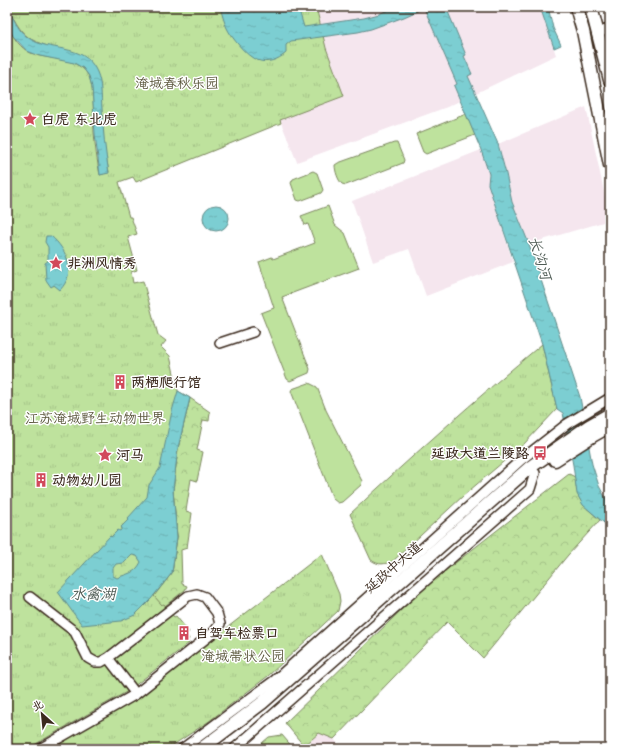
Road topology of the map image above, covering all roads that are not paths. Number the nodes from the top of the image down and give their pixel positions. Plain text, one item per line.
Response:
1 (576, 7) edge
2 (591, 7) edge
3 (610, 28) edge
4 (597, 34) junction
5 (610, 80) edge
6 (610, 165) edge
7 (253, 332) dead end
8 (220, 343) dead end
9 (610, 398) edge
10 (610, 414) edge
11 (610, 426) edge
12 (592, 430) junction
13 (532, 470) junction
14 (30, 596) dead end
15 (108, 658) junction
16 (136, 694) junction
17 (40, 749) edge
18 (182, 749) edge
19 (201, 749) edge
20 (215, 749) edge
21 (234, 749) edge

1 - 6 main road
2 - 4 main road
3 - 4 street
4 - 5 main road
7 - 8 street
9 - 18 street
10 - 12 main road, 延政中大道
11 - 12 main road, 延政中大道
12 - 13 main road, 延政中大道
13 - 19 main road, 延政中大道
13 - 20 main road, 延政中大道
13 - 21 street
14 - 15 street
15 - 16 street
15 - 16 street
16 - 17 street

